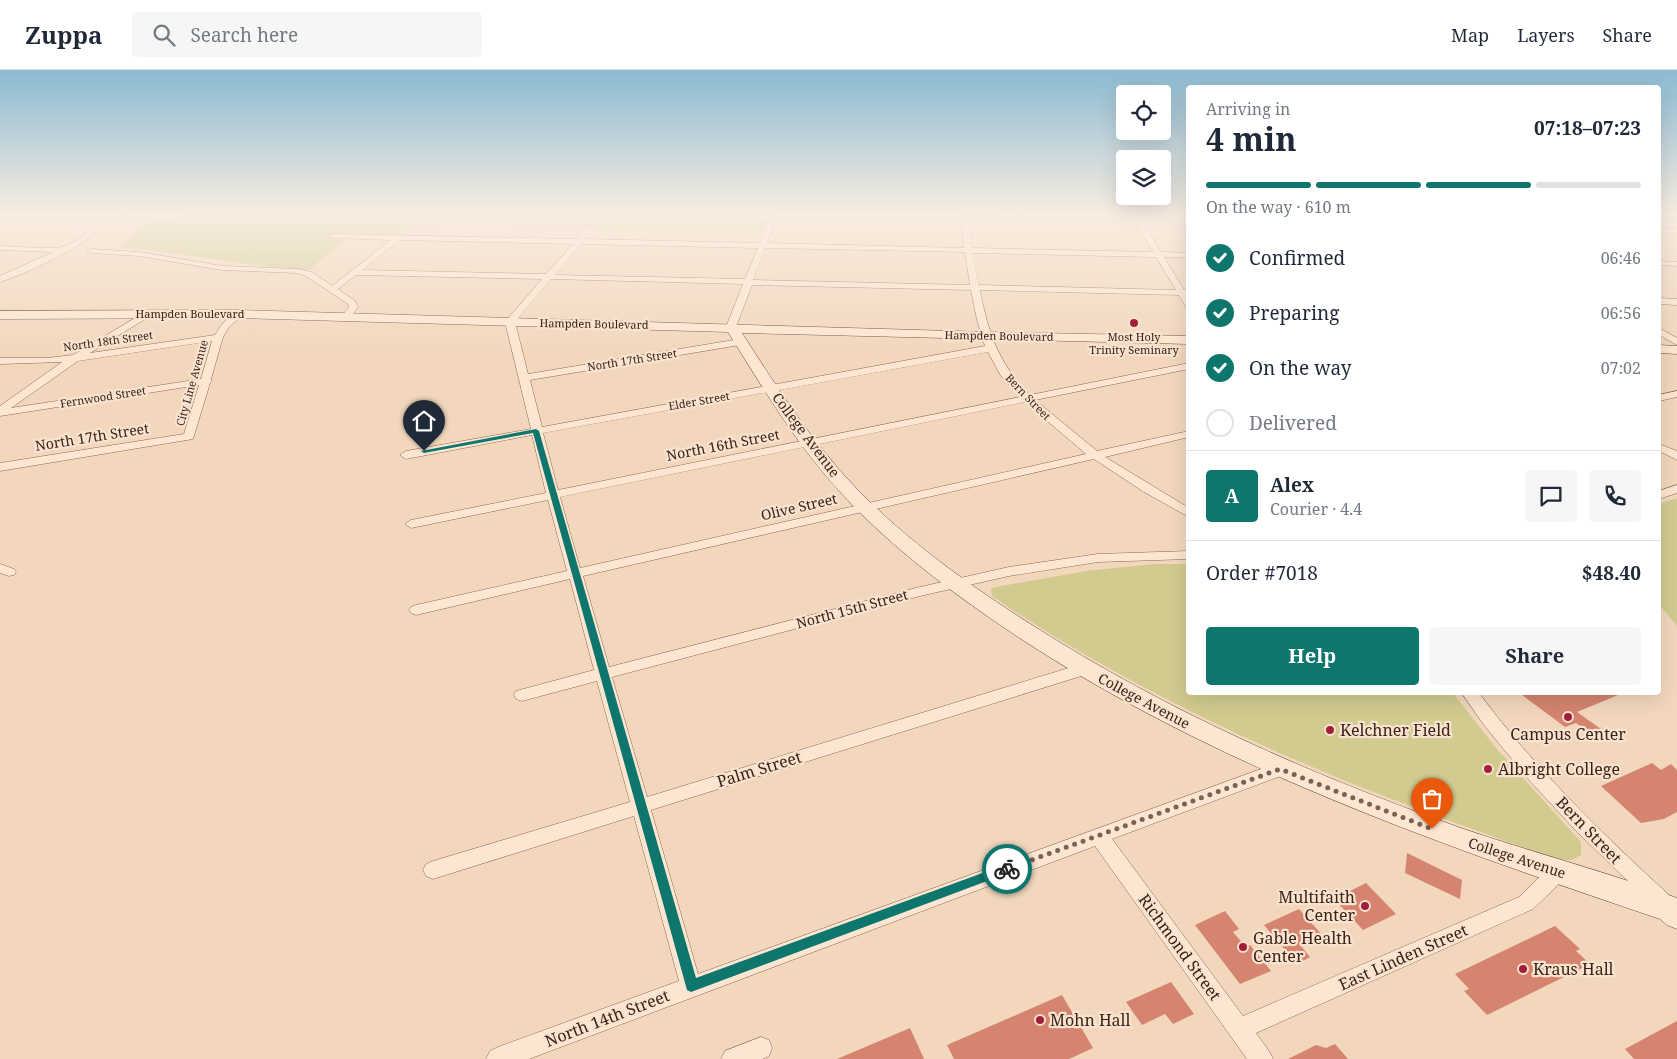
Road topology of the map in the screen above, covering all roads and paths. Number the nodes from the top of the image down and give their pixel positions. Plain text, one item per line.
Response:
1 (42, 259) edge
2 (170, 259) edge
3 (370, 259) edge
4 (563, 259) edge
5 (757, 259) edge
6 (970, 259) edge
7 (1163, 259) edge
8 (1661, 263) edge
9 (1677, 264) edge
10 (352, 272) junction
11 (548, 277) junction
12 (0, 279) edge
13 (748, 282) junction
14 (975, 288) junction
15 (333, 289) junction
16 (1185, 292) edge
17 (1661, 302) edge
18 (1677, 302) edge
19 (147, 314) junction
20 (238, 314) junction
21 (0, 315) edge
22 (346, 316) junction
23 (510, 322) junction
24 (731, 327) junction
25 (1661, 332) edge
26 (218, 337) junction
27 (1186, 340) edge
28 (740, 342) junction
29 (988, 342) junction
30 (1677, 342) edge
31 (1661, 349) edge
32 (1677, 350) edge
33 (76, 358) junction
34 (0, 361) edge
35 (1186, 367) edge
36 (524, 378) junction
37 (207, 381) junction
38 (771, 388) junction
39 (1677, 394) edge
40 (1661, 398) edge
41 (1027, 399) junction
42 (0, 412) edge
43 (536, 431) junction
44 (1186, 435) edge
45 (189, 437) joint
46 (810, 443) junction
47 (1661, 448) edge
48 (406, 455) dead end
49 (1094, 455) junction
50 (1677, 456) edge
51 (0, 467) edge
52 (1677, 489) edge
53 (1661, 494) edge
54 (553, 495) junction
55 (865, 507) junction
56 (1186, 511) edge
57 (410, 524) dead end
58 (1186, 555) edge
59 (575, 573) junction
60 (955, 584) junction
61 (416, 610) dead end
62 (1085, 669) junction
63 (603, 674) junction
64 (522, 695) dead end
65 (1471, 695) edge
66 (1280, 769) junction
67 (641, 806) junction
68 (1098, 835) junction
69 (433, 870) dead end
70 (1558, 872) junction
71 (1673, 912) edge
72 (691, 986) junction
73 (1240, 1029) junction
74 (761, 1048) dead end
75 (498, 1059) edge
76 (733, 1059) edge
77 (1261, 1059) edge

1 - 12 street
2 - 15 street
3 - 10 street
4 - 11 street
5 - 13 street
6 - 14 street, Bern Street
7 - 16 street
8 - 9 street
10 - 11 street
10 - 15 street
11 - 13 street
11 - 23 street
13 - 14 street
13 - 24 street
14 - 16 street
14 - 29 street, Bern Street
15 - 22 street
17 - 18 street
19 - 20 main road, Hampden Boulevard
19 - 21 main road, Hampden Boulevard
19 - 33 street
20 - 22 main road, Hampden Boulevard
20 - 26 street, City Line Avenue
22 - 23 main road, Hampden Boulevard
23 - 24 main road, Hampden Boulevard
23 - 36 street
24 - 28 main road, College Avenue
24 - 29 main road, Hampden Boulevard
25 - 30 street
26 - 33 street, North 18th Street
26 - 37 street, City Line Avenue
27 - 29 main road, Hampden Boulevard
28 - 36 street, North 17th Street
28 - 38 main road, College Avenue
29 - 38 street, Elder Street
29 - 41 street, Bern Street
31 - 32 main road
33 - 34 street, North 18th Street
33 - 42 street
35 - 41 street, North 16th Street
36 - 43 street
37 - 42 street, Fernwood Street
37 - 45 street, City Line Avenue
38 - 43 street, Elder Street
38 - 46 main road, College Avenue
39 - 40 street
41 - 46 street, North 16th Street
41 - 49 street, Bern Street
43 - 48 street, Elder Street
43 - 54 street
44 - 49 street, Olive Street
45 - 51 street, North 17th Street
46 - 54 street, North 16th Street
46 - 55 main road, College Avenue
47 - 50 street
49 - 55 street, Olive Street
49 - 56 street, Bern Street
52 - 53 street
54 - 57 street, North 16th Street
54 - 59 street
55 - 59 street, Olive Street
55 - 60 main road, College Avenue
58 - 60 street, North 15th Street
59 - 61 street, Olive Street
59 - 63 street
60 - 62 main road, College Avenue
60 - 63 street, North 15th Street
62 - 66 main road, College Avenue
62 - 67 street, Palm Street
63 - 64 street, North 15th Street
63 - 67 street
65 - 71 street, Bern Street
66 - 68 street, North 14th Street
66 - 70 main road, College Avenue
67 - 69 street, Palm Street
67 - 72 street
68 - 72 street, North 14th Street
68 - 73 street, Richmond Street
70 - 71 main road, College Avenue
70 - 73 street, East Linden Street
72 - 75 street, North 14th Street
73 - 77 street, Richmond Street
74 - 76 street

